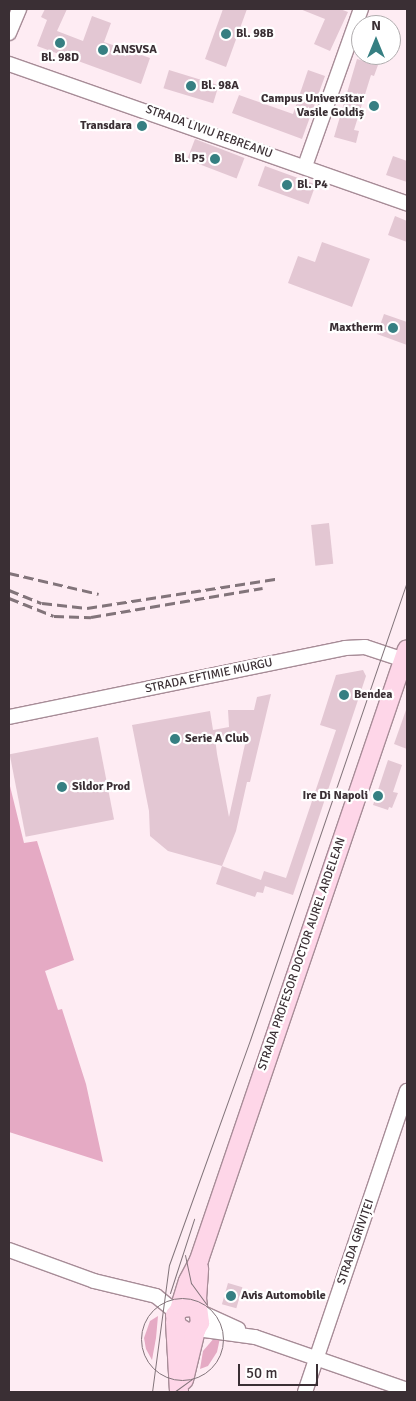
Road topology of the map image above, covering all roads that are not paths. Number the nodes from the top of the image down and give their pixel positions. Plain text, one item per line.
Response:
1 (19, 9) edge
2 (361, 9) edge
3 (9, 33) edge
4 (9, 64) edge
5 (305, 166) junction
6 (407, 203) edge
7 (406, 657) edge
8 (9, 717) edge
9 (407, 1091) edge
10 (9, 1250) edge
11 (199, 1260) junction
12 (198, 1311) junction
13 (177, 1315) junction
14 (196, 1329) junction
15 (255, 1337) junction
16 (317, 1357) junction
17 (407, 1390) edge
18 (180, 1392) edge
19 (305, 1392) edge

1 - 3 street
2 - 5 street
4 - 5 street, STRADA LIVIU REBREANU
5 - 6 street, STRADA LIVIU REBREANU
7 - 8 street, STRADA EFTIMIE MURGU
7 - 11 main road, STRADA PROFESOR DOCTOR AUREL ARDELEAN
9 - 16 street, STRADA GRIVIȚEI
10 - 13 street
11 - 12 main road, STRADA PROFESOR DOCTOR AUREL ARDELEAN
11 - 13 main road, STRADA PROFESOR DOCTOR AUREL ARDELEAN
12 - 13 main road
12 - 14 main road
12 - 15 street
13 - 14 main road
13 - 18 main road, STRADA PROFESOR DOCTOR AUREL ARDELEAN
14 - 15 street
14 - 18 main road, STRADA PROFESOR DOCTOR AUREL ARDELEAN
15 - 16 street
16 - 17 street
16 - 19 street, STRADA GRIVIȚEI

